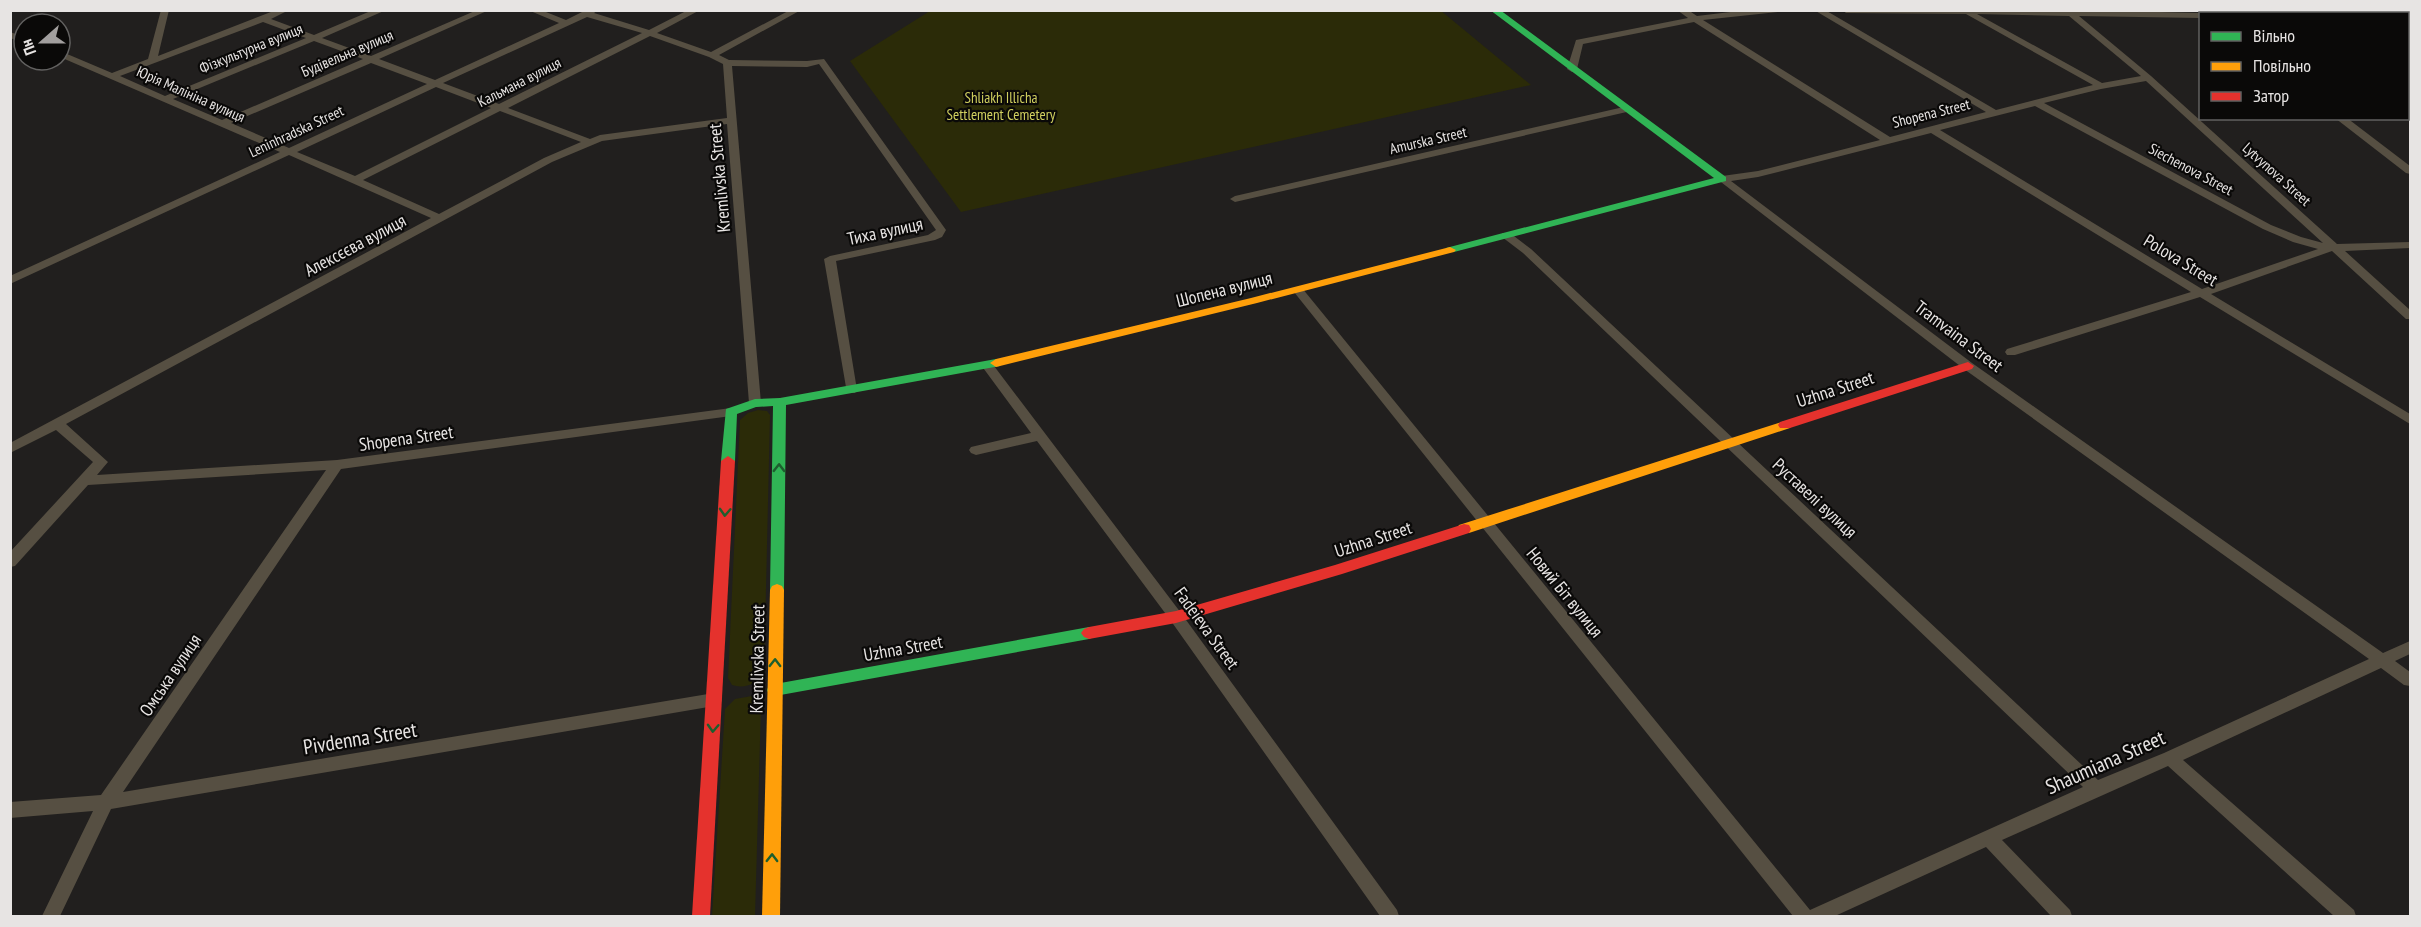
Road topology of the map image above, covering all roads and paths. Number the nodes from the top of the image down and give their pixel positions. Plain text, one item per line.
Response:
1 (165, 10) edge
2 (285, 10) edge
3 (382, 10) edge
4 (485, 10) edge
5 (532, 10) edge
6 (696, 10) edge
7 (797, 10) edge
8 (1494, 10) edge
9 (1681, 10) edge
10 (1792, 10) edge
11 (1818, 10) edge
12 (1846, 10) edge
13 (591, 12) edge
14 (2068, 12) edge
15 (1968, 13) junction
16 (2199, 15) edge
17 (264, 19) junction
18 (1694, 19) junction
19 (568, 22) junction
20 (650, 33) junction
21 (315, 38) junction
22 (712, 55) junction
23 (72, 59) edge
24 (373, 59) junction
25 (725, 61) junction
26 (152, 62) junction
27 (1572, 69) junction
28 (113, 76) junction
29 (2148, 78) junction
30 (436, 83) junction
31 (2102, 86) junction
32 (165, 99) junction
33 (2038, 104) junction
34 (501, 108) junction
35 (1628, 109) junction
36 (1996, 114) junction
37 (732, 120) junction
38 (2343, 120) edge
39 (221, 124) junction
40 (1933, 130) junction
41 (587, 141) junction
42 (1888, 141) junction
43 (286, 152) junction
44 (2410, 171) edge
45 (1722, 179) junction
46 (355, 180) junction
47 (1235, 199) dead end
48 (441, 219) junction
49 (1506, 235) junction
50 (2410, 245) edge
51 (2336, 246) junction
52 (10, 281) edge
53 (1298, 290) junction
54 (2201, 293) junction
55 (2410, 316) edge
56 (2011, 352) dead end
57 (987, 365) junction
58 (1968, 366) junction
59 (850, 390) junction
60 (780, 402) junction
61 (755, 403) junction
62 (731, 412) junction
63 (2410, 420) edge
64 (58, 424) junction
65 (1040, 436) junction
66 (1730, 442) junction
67 (10, 449) edge
68 (976, 450) dead end
69 (337, 465) junction
70 (83, 482) junction
71 (1484, 522) junction
72 (10, 562) edge
73 (1176, 618) junction
74 (2410, 647) edge
75 (2382, 660) junction
76 (2410, 680) edge
77 (775, 690) junction
78 (714, 700) junction
79 (2170, 758) junction
80 (2096, 789) junction
81 (106, 802) junction
82 (10, 810) edge
83 (1990, 838) junction
84 (51, 916) edge
85 (701, 916) edge
86 (771, 916) edge
87 (1390, 916) edge
88 (1804, 916) edge
89 (1816, 916) edge
90 (2063, 916) edge
91 (2347, 916) edge

1 - 26 street
2 - 17 street
3 - 21 street, Фiзкультурна вулиця
4 - 24 street, Будівельна вулиця
5 - 19 street
6 - 20 street, Кальмана вулиця
7 - 22 street
8 - 27 street, Tramvaina Street
9 - 18 street
10 - 18 street
11 - 36 street
12 - 15 street
13 - 19 street, Leninhradska Street
13 - 20 street
14 - 15 street
14 - 16 street
14 - 29 street, Lytvynova Street
15 - 31 street
17 - 21 street
17 - 26 street
18 - 27 street
18 - 42 street
19 - 30 street, Leninhradska Street
20 - 22 street
20 - 34 street, Кальмана вулиця
21 - 24 street
21 - 32 street, Фiзкультурна вулиця
22 - 25 street
23 - 28 street, Юрія Малініна вулиця
24 - 30 street
24 - 39 street, Будівельна вулиця
25 - 37 street, Kremlivska Street
25 - 59 street, Тиха вулиця
26 - 28 street
27 - 35 street, Tramvaina Street
28 - 32 street, Юрія Малініна вулиця
29 - 31 street, Shopena Street
29 - 51 street, Lytvynova Street
30 - 34 street
30 - 43 street, Leninhradska Street
31 - 33 street, Shopena Street
32 - 39 street, Юрія Малініна вулиця
33 - 36 street, Shopena Street
33 - 51 street, Siechenova Street
34 - 41 street
34 - 46 street, Кальмана вулиця
35 - 45 street, Tramvaina Street
35 - 47 street, Amurska Street
36 - 40 street, Shopena Street
37 - 41 street, Алексєєва вулиця
37 - 61 street, Kremlivska Street
38 - 44 street
39 - 43 street, Юрія Малініна вулиця
40 - 42 street, Shopena Street
40 - 54 street, Polova Street
41 - 48 street, Алексєєва вулиця
42 - 45 street, Shopena Street
43 - 46 street, Юрія Малініна вулиця
43 - 52 street, Leninhradska Street
45 - 49 street, Шопена вулиця
45 - 58 street, Tramvaina Street
46 - 48 street, Юрія Малініна вулиця
48 - 64 street, Алексєєва вулиця
49 - 53 street, Шопена вулиця
49 - 66 street, Руставелі вулиця
50 - 51 street
51 - 54 street
51 - 55 street, Lytvynova Street
53 - 57 street, Шопена вулиця
53 - 71 street, Новий Біт вулиця
54 - 56 street
54 - 63 street, Polova Street
57 - 59 street, Шопена вулиця
57 - 65 street, Fadeieva Street
58 - 66 street, Uzhna Street
58 - 75 street, Tramvaina Street
59 - 60 street, Шопена вулиця
60 - 61 street, Шопена вулиця
77 -> 60 street, Kremlivska Street
61 - 62 street, Шопена вулиця
62 - 69 street, Shopena Street
62 -> 78 street
64 - 67 street, Алексєєва вулиця
64 - 70 street
65 - 68 street
65 - 73 street, Fadeieva Street
66 - 71 street, Uzhna Street
66 - 80 street, Руставелі вулиця
69 - 70 street, Shopena Street
69 - 81 street, Омська вулиця
70 - 72 street
71 - 73 street, Uzhna Street
71 - 88 street, Новий Біт вулиця
73 - 77 street, Uzhna Street
73 - 87 street, Fadeieva Street
74 - 75 street, Shaumiana Street
75 - 76 street, Tramvaina Street
75 - 79 street, Shaumiana Street
86 -> 77 street, Kremlivska Street
78 - 81 street, Pivdenna Street
78 -> 85 street
79 - 80 street, Shaumiana Street
79 - 91 street
80 - 83 street, Shaumiana Street
81 - 82 street, Pivdenna Street
81 - 84 street, Омська вулиця
83 - 89 street, Shaumiana Street
83 - 90 street

